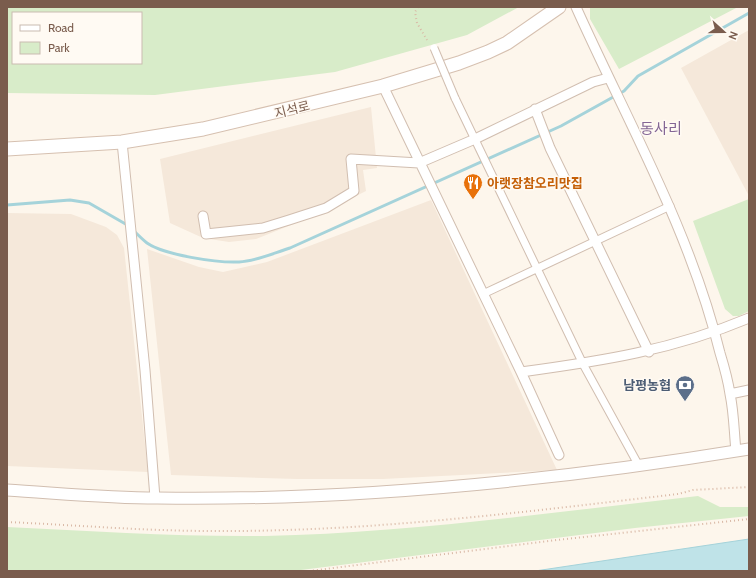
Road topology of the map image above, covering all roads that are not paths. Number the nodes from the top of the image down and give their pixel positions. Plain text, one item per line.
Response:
1 (559, 7) edge
2 (576, 7) edge
3 (434, 48) dead end
4 (608, 78) junction
5 (383, 86) junction
6 (535, 109) junction
7 (122, 142) junction
8 (477, 143) junction
9 (7, 149) edge
10 (419, 163) junction
11 (670, 206) junction
12 (203, 216) dead end
13 (596, 240) junction
14 (538, 268) junction
15 (483, 294) junction
16 (749, 318) edge
17 (715, 332) junction
18 (649, 352) junction
19 (583, 364) junction
20 (521, 372) junction
21 (749, 390) edge
22 (730, 394) junction
23 (749, 449) edge
24 (736, 451) junction
25 (559, 455) dead end
26 (639, 466) junction
27 (7, 490) edge
28 (155, 498) junction

1 - 5 main road, 지석로
2 - 4 street
3 - 8 street, bridge
4 - 6 street
4 - 11 street
5 - 7 main road, 지석로
5 - 10 street
6 - 8 street
6 - 13 street
7 - 9 main road, 지석로
7 - 28 street
8 - 10 street
8 - 14 street
10 - 12 street
10 - 15 street
11 - 13 street
11 - 17 street
13 - 14 street
13 - 18 street
14 - 15 street
14 - 19 street
15 - 20 street
16 - 17 street
17 - 18 street
17 - 22 street
18 - 19 street
19 - 20 street
19 - 26 street
20 - 25 street
21 - 22 street
22 - 24 street
23 - 24 street
24 - 26 street
26 - 28 street
27 - 28 street

